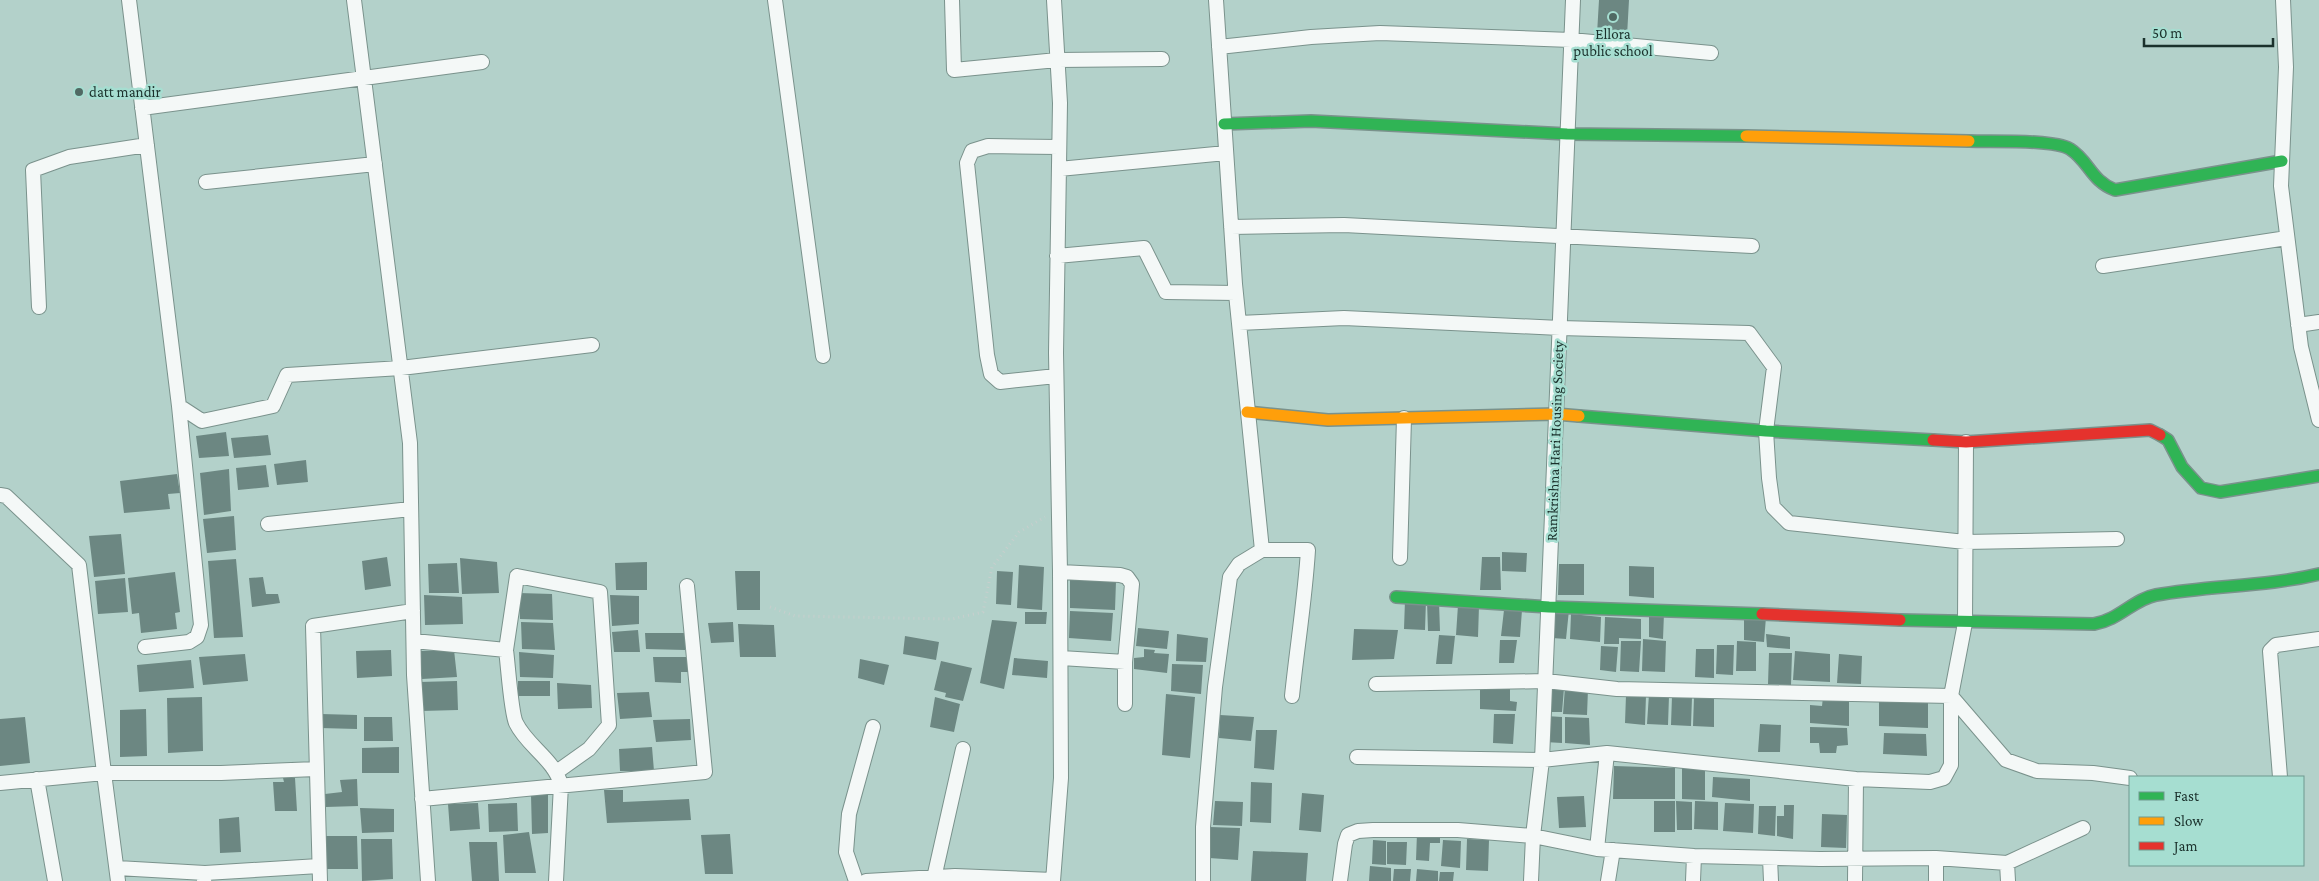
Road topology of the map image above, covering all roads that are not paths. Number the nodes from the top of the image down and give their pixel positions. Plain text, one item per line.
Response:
1 (129, 0) edge
2 (354, 0) edge
3 (775, 0) edge
4 (952, 0) edge
5 (1054, 0) edge
6 (1216, 0) edge
7 (1573, 0) edge
8 (2283, 0) edge
9 (1571, 40) junction
10 (1219, 46) junction
11 (1711, 53) dead end
12 (1162, 59) dead end
13 (1057, 60) junction
14 (482, 62) dead end
15 (364, 79) junction
16 (142, 108) junction
17 (1224, 124) junction
18 (1567, 134) junction
19 (146, 145) junction
20 (1059, 147) junction
21 (1226, 152) junction
22 (2282, 161) junction
23 (375, 164) junction
24 (1059, 169) junction
25 (206, 182) dead end
26 (1231, 227) junction
27 (1563, 238) junction
28 (2287, 238) junction
29 (1752, 246) dead end
30 (1057, 256) junction
31 (2103, 266) dead end
32 (1236, 293) junction
33 (38, 307) dead end
34 (2319, 322) edge
35 (1239, 323) junction
36 (2298, 325) junction
37 (1560, 328) junction
38 (592, 345) dead end
39 (823, 356) dead end
40 (401, 368) junction
41 (1056, 376) junction
42 (179, 406) junction
43 (1247, 412) junction
44 (1556, 414) junction
45 (1404, 418) junction
46 (2319, 420) edge
47 (1766, 431) junction
48 (1966, 442) junction
49 (2319, 476) edge
50 (0, 495) edge
51 (411, 509) junction
52 (268, 524) dead end
53 (2117, 539) dead end
54 (1965, 542) junction
55 (1262, 550) junction
56 (1400, 558) dead end
57 (1060, 572) junction
58 (2319, 574) edge
59 (686, 586) dead end
60 (1396, 597) dead end
61 (1549, 607) junction
62 (413, 611) junction
63 (1965, 622) junction
64 (2319, 639) edge
65 (414, 641) junction
66 (145, 647) dead end
67 (506, 650) junction
68 (1061, 658) junction
69 (1125, 662) junction
70 (1546, 681) junction
71 (1376, 684) dead end
72 (1292, 696) dead end
73 (1951, 696) junction
74 (1125, 704) dead end
75 (873, 727) dead end
76 (963, 749) dead end
77 (1607, 753) junction
78 (1357, 757) dead end
79 (1542, 760) junction
80 (316, 769) junction
81 (104, 773) junction
82 (2280, 776) edge
83 (560, 778) junction
84 (2129, 778) edge
85 (37, 779) junction
86 (1856, 779) junction
87 (0, 783) edge
88 (422, 799) junction
89 (2083, 828) dead end
90 (1533, 836) junction
91 (1597, 849) junction
92 (1613, 850) junction
93 (1694, 856) junction
94 (1770, 858) junction
95 (1856, 858) junction
96 (1936, 858) junction
97 (2007, 862) junction
98 (319, 866) junction
99 (118, 875) edge
100 (205, 877) edge
101 (934, 878) junction
102 (54, 881) edge
103 (320, 881) edge
104 (428, 881) edge
105 (556, 881) edge
106 (856, 881) edge
107 (866, 881) edge
108 (1053, 881) edge
109 (1202, 881) edge
110 (1340, 881) edge
111 (1531, 881) edge
112 (1608, 881) edge
113 (1693, 881) edge
114 (1771, 881) edge
115 (1855, 881) edge
116 (1936, 881) edge
117 (2008, 881) edge

1 - 16 street
2 - 15 street
3 - 39 street
4 - 13 street
5 - 13 street
6 - 10 street
7 - 9 street, Ramkrishna Hari Housing Society
8 - 22 street
9 - 10 street
9 - 11 street
9 - 18 street, Ramkrishna Hari Housing Society
10 - 17 street
12 - 13 street
13 - 20 street
14 - 15 street
15 - 16 street
15 - 23 street
16 - 19 street
17 - 18 street
17 - 21 street
18 - 22 street
18 - 27 street, Ramkrishna Hari Housing Society
19 - 33 street
19 - 42 street
20 - 24 street
20 - 41 street
21 - 24 street
21 - 26 street
22 - 28 street
23 - 25 street
23 - 40 street
24 - 30 street
26 - 27 street
26 - 32 street
27 - 29 street
27 - 37 street, Ramkrishna Hari Housing Society
28 - 31 street
28 - 36 street
30 - 32 street
30 - 41 street
32 - 35 street
34 - 36 street
35 - 37 street
35 - 43 street
36 - 46 street
37 - 44 street, Ramkrishna Hari Housing Society
37 - 47 street
38 - 40 street
40 - 42 street
40 - 51 street
41 - 57 street
42 - 66 street
43 - 45 street
43 - 55 street
44 - 45 street
44 - 47 street
44 - 61 street, Ramkrishna Hari Housing Society
45 - 56 street
47 - 48 street
47 - 54 street
48 - 49 street
48 - 54 street
50 - 81 street
51 - 52 street
51 - 62 street
53 - 54 street
54 - 63 street
55 - 72 street
55 - 109 street
57 - 68 street
57 - 69 street
58 - 63 street
59 - 83 street
60 - 61 street
61 - 63 street
61 - 70 street, Ramkrishna Hari Housing Society
62 - 65 street
62 - 80 street
63 - 73 street
64 - 82 street
65 - 67 street
65 - 88 street
67 - 83 street
67 - 83 street
68 - 69 street
68 - 108 street
69 - 74 street
70 - 71 street
70 - 73 street
70 - 79 street, Ramkrishna Hari Housing Society
73 - 84 street
73 - 86 street
75 - 106 street
76 - 101 street
77 - 79 street
77 - 86 street
77 - 91 street
78 - 79 street
79 - 90 street, Ramkrishna Hari Housing Society
80 - 81 street
80 - 98 street
81 - 85 street
81 - 99 street
83 - 88 street
83 - 105 street
85 - 87 street
85 - 102 street
86 - 95 street
88 - 104 street
89 - 97 street
90 - 91 street
90 - 110 street
90 - 111 street, Ramkrishna Hari Housing Society
91 - 92 street
92 - 93 street
92 - 112 street
93 - 94 street
93 - 113 street
94 - 95 street
94 - 114 street
95 - 96 street
95 - 115 street
96 - 97 street
96 - 116 street
97 - 117 street
98 - 100 street
98 - 103 street
99 - 100 street
101 - 107 street
101 - 108 street

